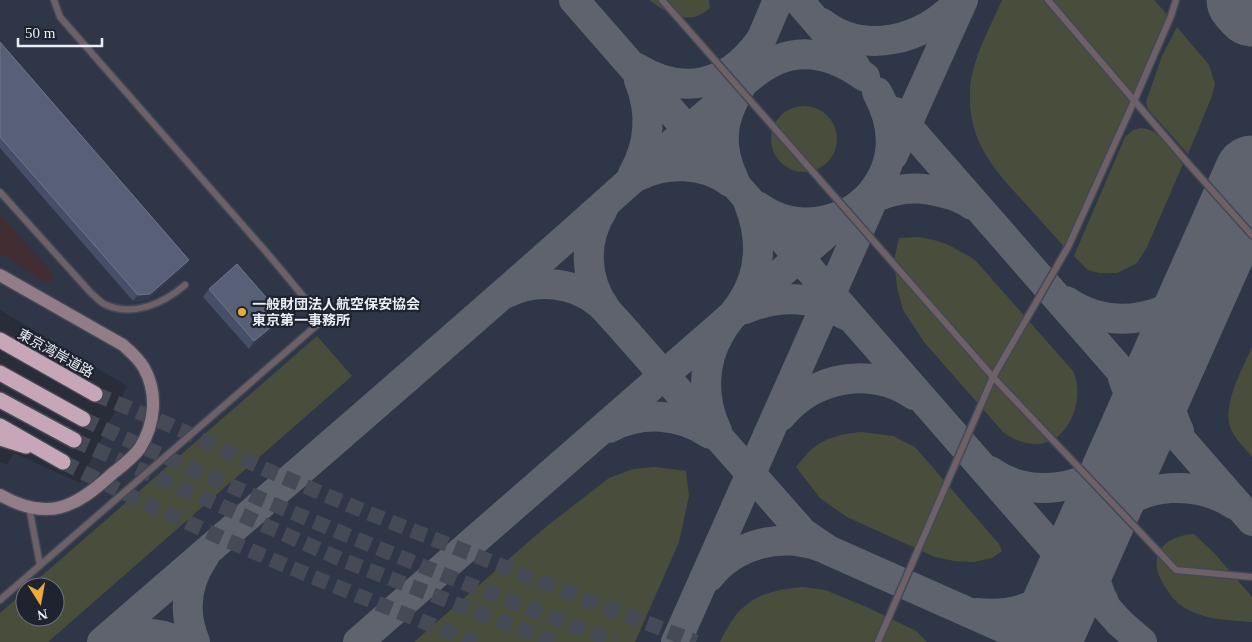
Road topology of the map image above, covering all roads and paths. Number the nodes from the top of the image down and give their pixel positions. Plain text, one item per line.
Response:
1 (54, 0) edge
2 (662, 0) edge
3 (1048, 0) edge
4 (1176, 0) edge
5 (1135, 99) junction
6 (0, 192) edge
7 (1252, 235) edge
8 (0, 275) edge
9 (185, 285) dead end
10 (0, 340) edge
11 (0, 373) edge
12 (993, 377) junction
13 (95, 394) tunnel mouth
14 (0, 400) edge
15 (82, 419) tunnel mouth
16 (0, 426) edge
17 (0, 438) edge
18 (74, 440) tunnel mouth
19 (42, 450) junction
20 (63, 462) tunnel mouth
21 (0, 495) edge
22 (29, 508) junction
23 (40, 565) junction
24 (1252, 577) edge
25 (0, 600) edge
26 (878, 642) edge

1 - 23 lane
2 - 12 lane
3 - 5 lane
4 - 5 lane
5 - 7 lane
5 - 12 lane
6 - 9 lane
8 - 22 street
10 - 13 highway, 東京湾岸道路
11 - 15 highway
12 - 24 lane
12 - 26 lane
14 - 18 highway
16 - 19 highway
17 - 19 highway
19 - 20 highway
21 - 22 street
22 - 23 lane
23 - 25 lane

